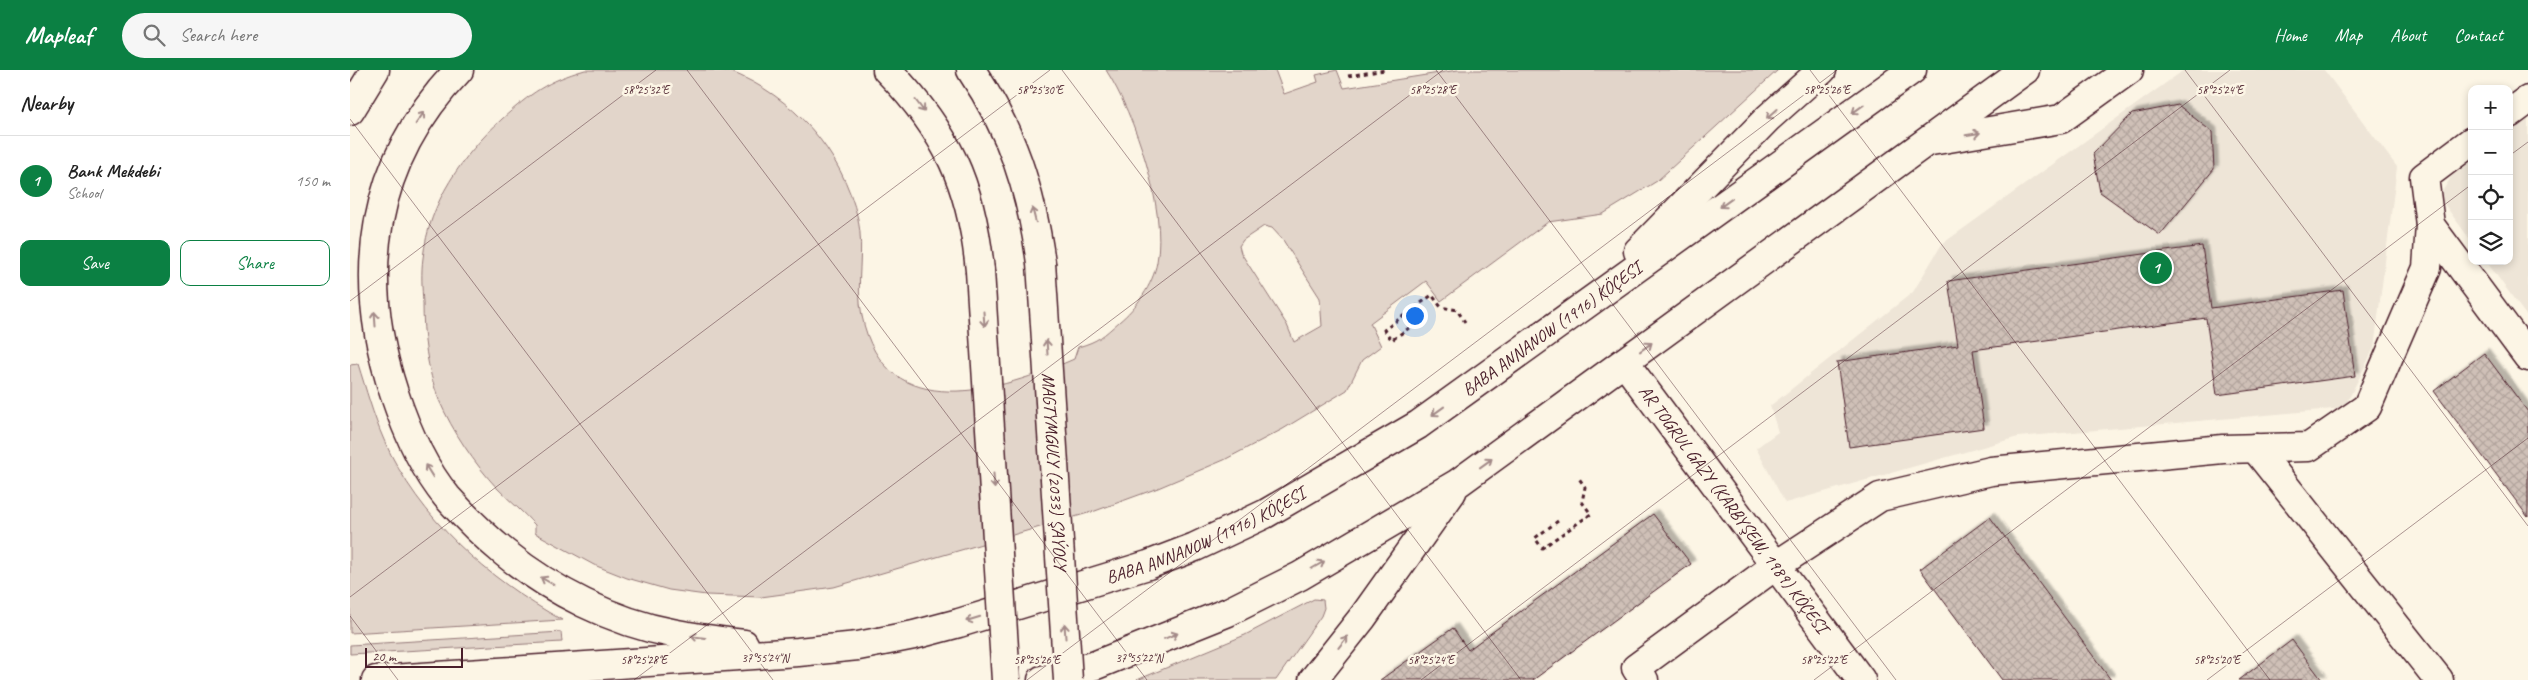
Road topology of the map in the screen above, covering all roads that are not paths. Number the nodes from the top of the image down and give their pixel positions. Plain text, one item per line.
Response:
1 (375, 70) edge
2 (459, 70) edge
3 (887, 70) edge
4 (971, 70) edge
5 (1822, 70) edge
6 (1912, 70) edge
7 (2025, 70) edge
8 (2129, 70) edge
9 (2528, 100) edge
10 (350, 111) edge
11 (2513, 111) edge
12 (1925, 142) junction
13 (2468, 145) edge
14 (2430, 225) junction
15 (1587, 303) junction
16 (2528, 356) edge
17 (1625, 363) junction
18 (2255, 448) junction
19 (1458, 483) junction
20 (1775, 566) junction
21 (798, 652) junction
22 (376, 680) edge
23 (1006, 680) edge
24 (1042, 680) edge
25 (1068, 680) edge
26 (1313, 680) edge
27 (1644, 680) edge
28 (1861, 680) edge
29 (2439, 680) edge

1 - 10 main road
21 -> 2 main road
3 -> 23 main road, bridge
25 -> 4 main road, MAGTYMGULY (2033) ŞAÝOLY, bridge
5 -> 15 main road
6 -> 15 main road, BABA ANNANOW (1916) KÖÇESI
7 - 12 main road
12 -> 8 main road
9 - 11 main road
17 -> 12 main road
13 - 14 main road
14 - 16 main road
14 - 18 main road
15 -> 21 main road, BABA ANNANOW (1916) KÖÇESI
19 -> 17 main road
17 - 20 main road, AR TOGRUL GAZY (KARBYŞEW, 1989) KÖÇESI
18 - 20 main road
18 - 29 main road
24 -> 19 main road
26 -> 19 main road
20 - 27 main road
20 - 28 main road, AR TOGRUL GAZY (KARBYŞEW, 1989) KÖÇESI
21 - 22 main road, BABA ANNANOW (1916) KÖÇESI

